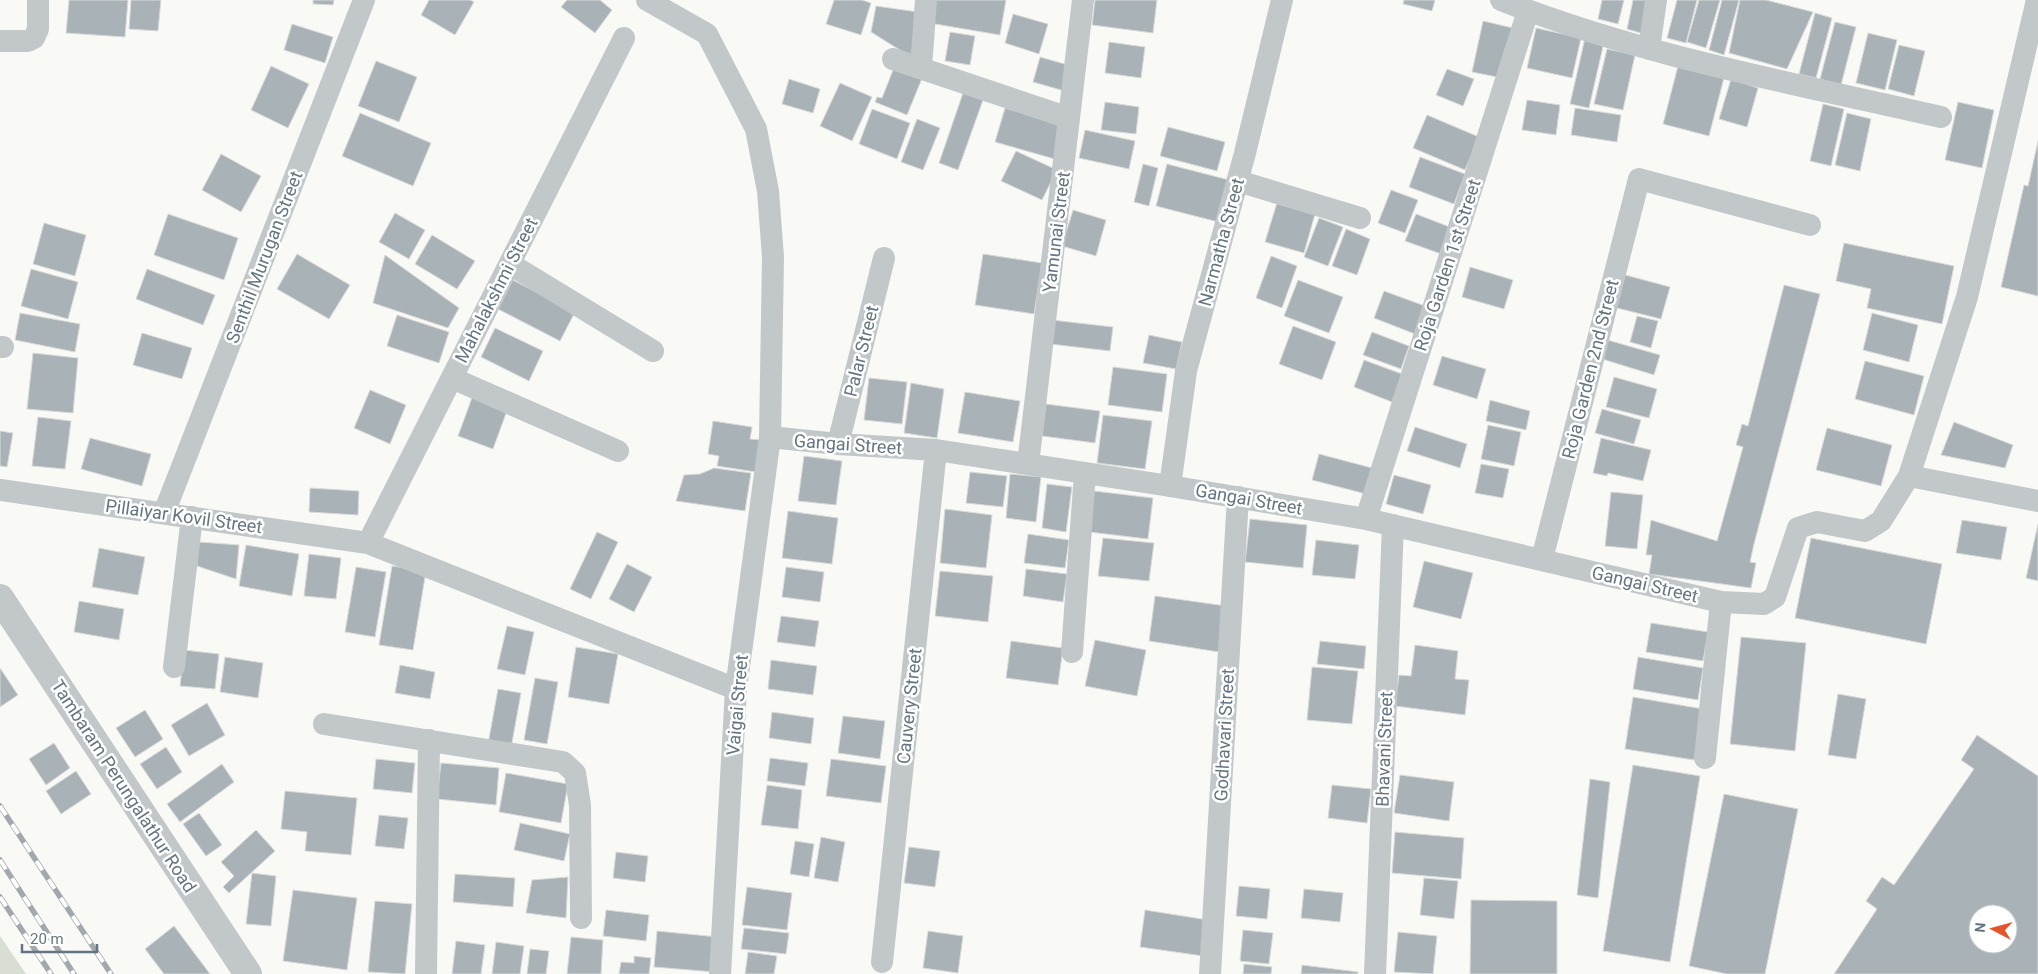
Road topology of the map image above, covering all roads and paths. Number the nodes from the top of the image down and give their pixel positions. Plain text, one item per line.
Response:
1 (38, 0) edge
2 (364, 0) edge
3 (647, 0) edge
4 (926, 0) edge
5 (1083, 0) edge
6 (1282, 0) edge
7 (1501, 0) edge
8 (1656, 0) edge
9 (2037, 0) edge
10 (1528, 11) junction
11 (624, 38) dead end
12 (0, 41) edge
13 (1649, 49) junction
14 (893, 58) dead end
15 (921, 68) junction
16 (1941, 117) dead end
17 (1069, 118) junction
18 (1238, 181) junction
19 (1360, 218) dead end
20 (1810, 225) dead end
21 (884, 258) dead end
22 (510, 264) junction
23 (653, 352) dead end
24 (452, 378) junction
25 (770, 437) junction
26 (838, 444) junction
27 (936, 450) junction
28 (618, 451) dead end
29 (1028, 464) junction
30 (1085, 473) junction
31 (1909, 476) junction
32 (1170, 486) junction
33 (0, 490) edge
34 (1238, 497) junction
35 (2038, 502) edge
36 (164, 514) junction
37 (192, 517) junction
38 (1366, 519) junction
39 (1393, 525) junction
40 (368, 543) junction
41 (1542, 559) junction
42 (0, 598) edge
43 (1721, 602) junction
44 (1072, 652) dead end
45 (174, 667) dead end
46 (736, 689) junction
47 (324, 724) dead end
48 (429, 740) junction
49 (1705, 758) dead end
50 (581, 918) dead end
51 (882, 962) dead end
52 (248, 974) edge
53 (426, 974) edge
54 (720, 974) edge
55 (1210, 974) edge
56 (1375, 974) edge

1 - 12 street
2 - 36 street, Senthil Murugan Street
3 - 25 street, Vaigai Street
4 - 15 street
5 - 17 street, Yamunai Street
6 - 18 street, Narmatha Street
7 - 10 street
8 - 13 street
9 - 31 street
10 - 13 street
10 - 38 street, Roja Garden 1st Street
11 - 22 street, Mahalakshmi Street
13 - 16 street
14 - 15 street
15 - 17 street
17 - 29 street, Yamunai Street
18 - 19 street
18 - 32 street, Narmatha Street
20 - 41 street, Roja Garden 2nd Street
21 - 26 street, Palar Street
22 - 23 street
22 - 24 street, Mahalakshmi Street
24 - 28 street
24 - 40 street, Mahalakshmi Street
25 - 26 street, Gangai Street
25 - 46 street, Vaigai Street
26 - 27 street, Gangai Street
27 - 29 street, Gangai Street
27 - 51 street, Cauvery Street
29 - 30 street, Gangai Street
30 - 32 street, Gangai Street
30 - 44 street
31 - 35 street
31 - 43 street, Gangai Street
32 - 34 street, Gangai Street
33 - 36 street, Pillaiyar Kovil Street
34 - 38 street, Gangai Street
34 - 55 street, Godhavari Street
36 - 37 street, Pillaiyar Kovil Street
37 - 40 street, Pillaiyar Kovil Street
37 - 45 street
38 - 39 street, Gangai Street
39 - 41 street, Gangai Street
39 - 56 street, Bhavani Street
40 - 46 street, Pillaiyar Kovil Street
41 - 43 street, Gangai Street
42 - 52 street, Tambaram Perungalathur Road
43 - 49 street
46 - 54 street, Vaigai Street
47 - 48 street
48 - 50 street
48 - 53 street

